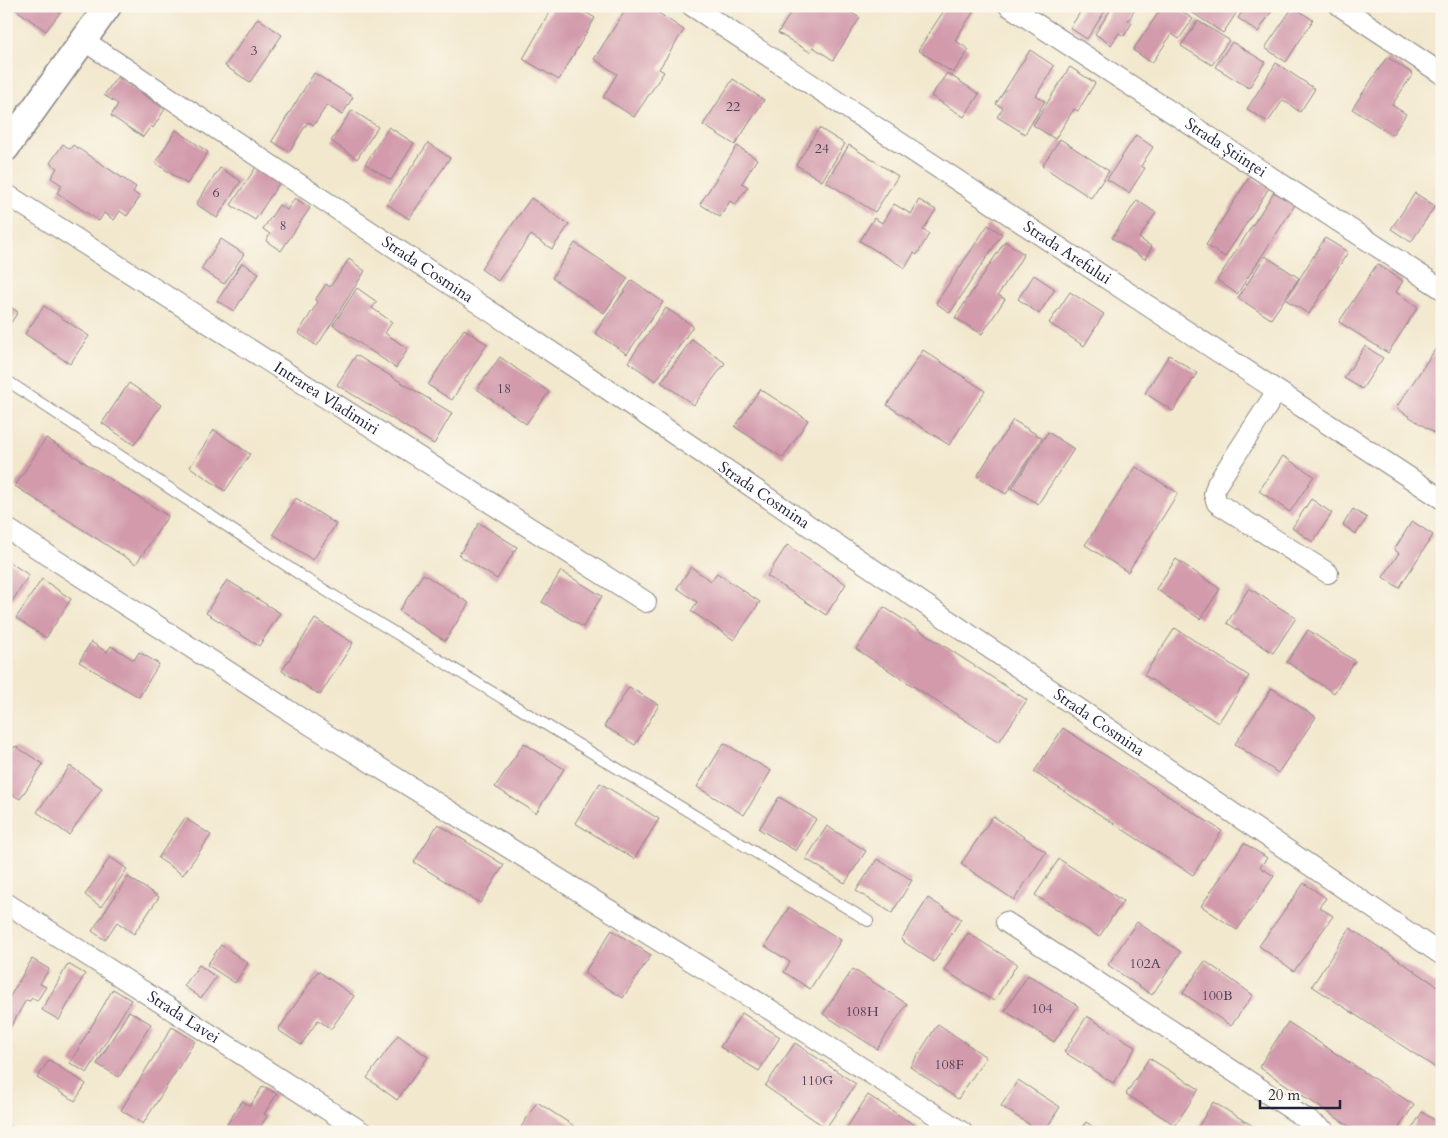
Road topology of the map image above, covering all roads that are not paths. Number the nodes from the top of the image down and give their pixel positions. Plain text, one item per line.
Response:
1 (108, 6) edge
2 (692, 6) edge
3 (1009, 6) edge
4 (1340, 6) edge
5 (83, 40) junction
6 (1442, 74) edge
7 (6, 148) edge
8 (6, 194) edge
9 (1442, 289) edge
10 (6, 380) edge
11 (1277, 391) junction
12 (1442, 499) edge
13 (6, 528) edge
14 (1328, 573) dead end
15 (646, 602) dead end
16 (6, 903) edge
17 (868, 921) dead end
18 (1006, 922) dead end
19 (1442, 955) edge
20 (362, 1132) edge
21 (962, 1132) edge
22 (1326, 1132) edge

1 - 5 street
2 - 11 street, Strada Arefului
3 - 9 street, Strada Științei
4 - 6 street
5 - 7 street
5 - 19 street, Strada Cosmina
8 - 15 street, Intrarea Vladimiri
10 - 17 lane
11 - 12 street, Strada Arefului
11 - 14 street
13 - 21 street
16 - 20 street, Strada Lavei
18 - 22 street

